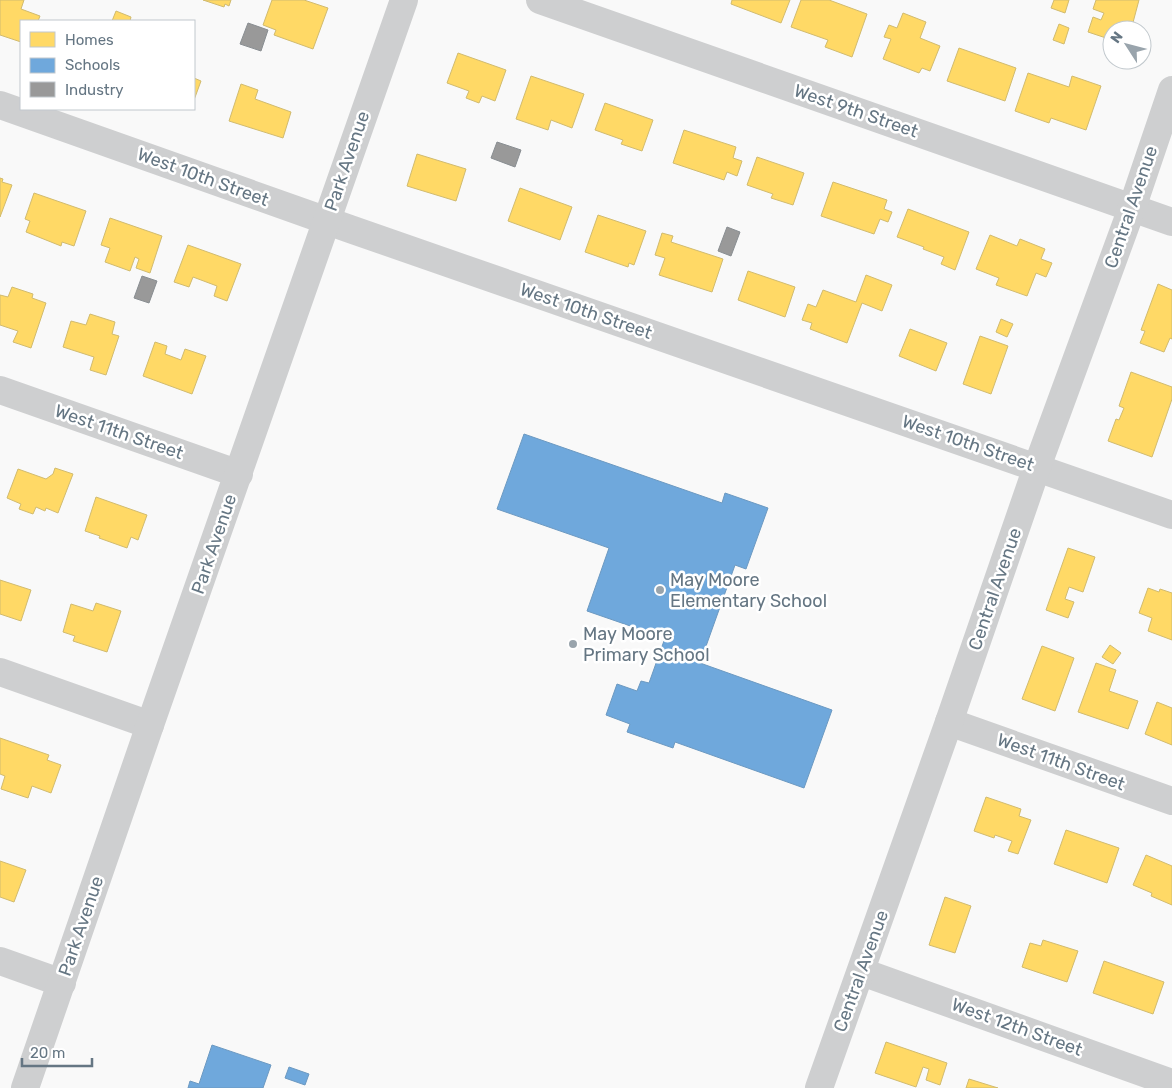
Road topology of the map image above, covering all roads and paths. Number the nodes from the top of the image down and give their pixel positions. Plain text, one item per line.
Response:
1 (404, 0) edge
2 (540, 0) edge
3 (1172, 90) edge
4 (0, 105) edge
5 (1132, 208) junction
6 (326, 221) junction
7 (1172, 222) edge
8 (0, 390) edge
9 (1037, 467) junction
10 (239, 474) junction
11 (1172, 515) edge
12 (0, 672) edge
13 (949, 722) junction
14 (150, 725) junction
15 (1172, 801) edge
16 (0, 960) edge
17 (862, 972) junction
18 (62, 983) junction
19 (1172, 1083) edge
20 (25, 1088) edge
21 (819, 1088) edge

1 - 6 street, Park Avenue
2 - 5 street, West 9th Street
3 - 5 street, Central Avenue
4 - 6 street, West 10th Street
5 - 7 street, West 9th Street
5 - 9 street, Central Avenue
6 - 9 street, West 10th Street
6 - 10 street, Park Avenue
8 - 10 street, West 11th Street
9 - 11 street, West 10th Street
9 - 13 street, Central Avenue
10 - 14 street, Park Avenue
12 - 14 street
13 - 15 street, West 11th Street
13 - 17 street, Central Avenue
14 - 18 street, Park Avenue
16 - 18 street
17 - 19 street, West 12th Street
17 - 21 street, Central Avenue
18 - 20 street, Park Avenue

